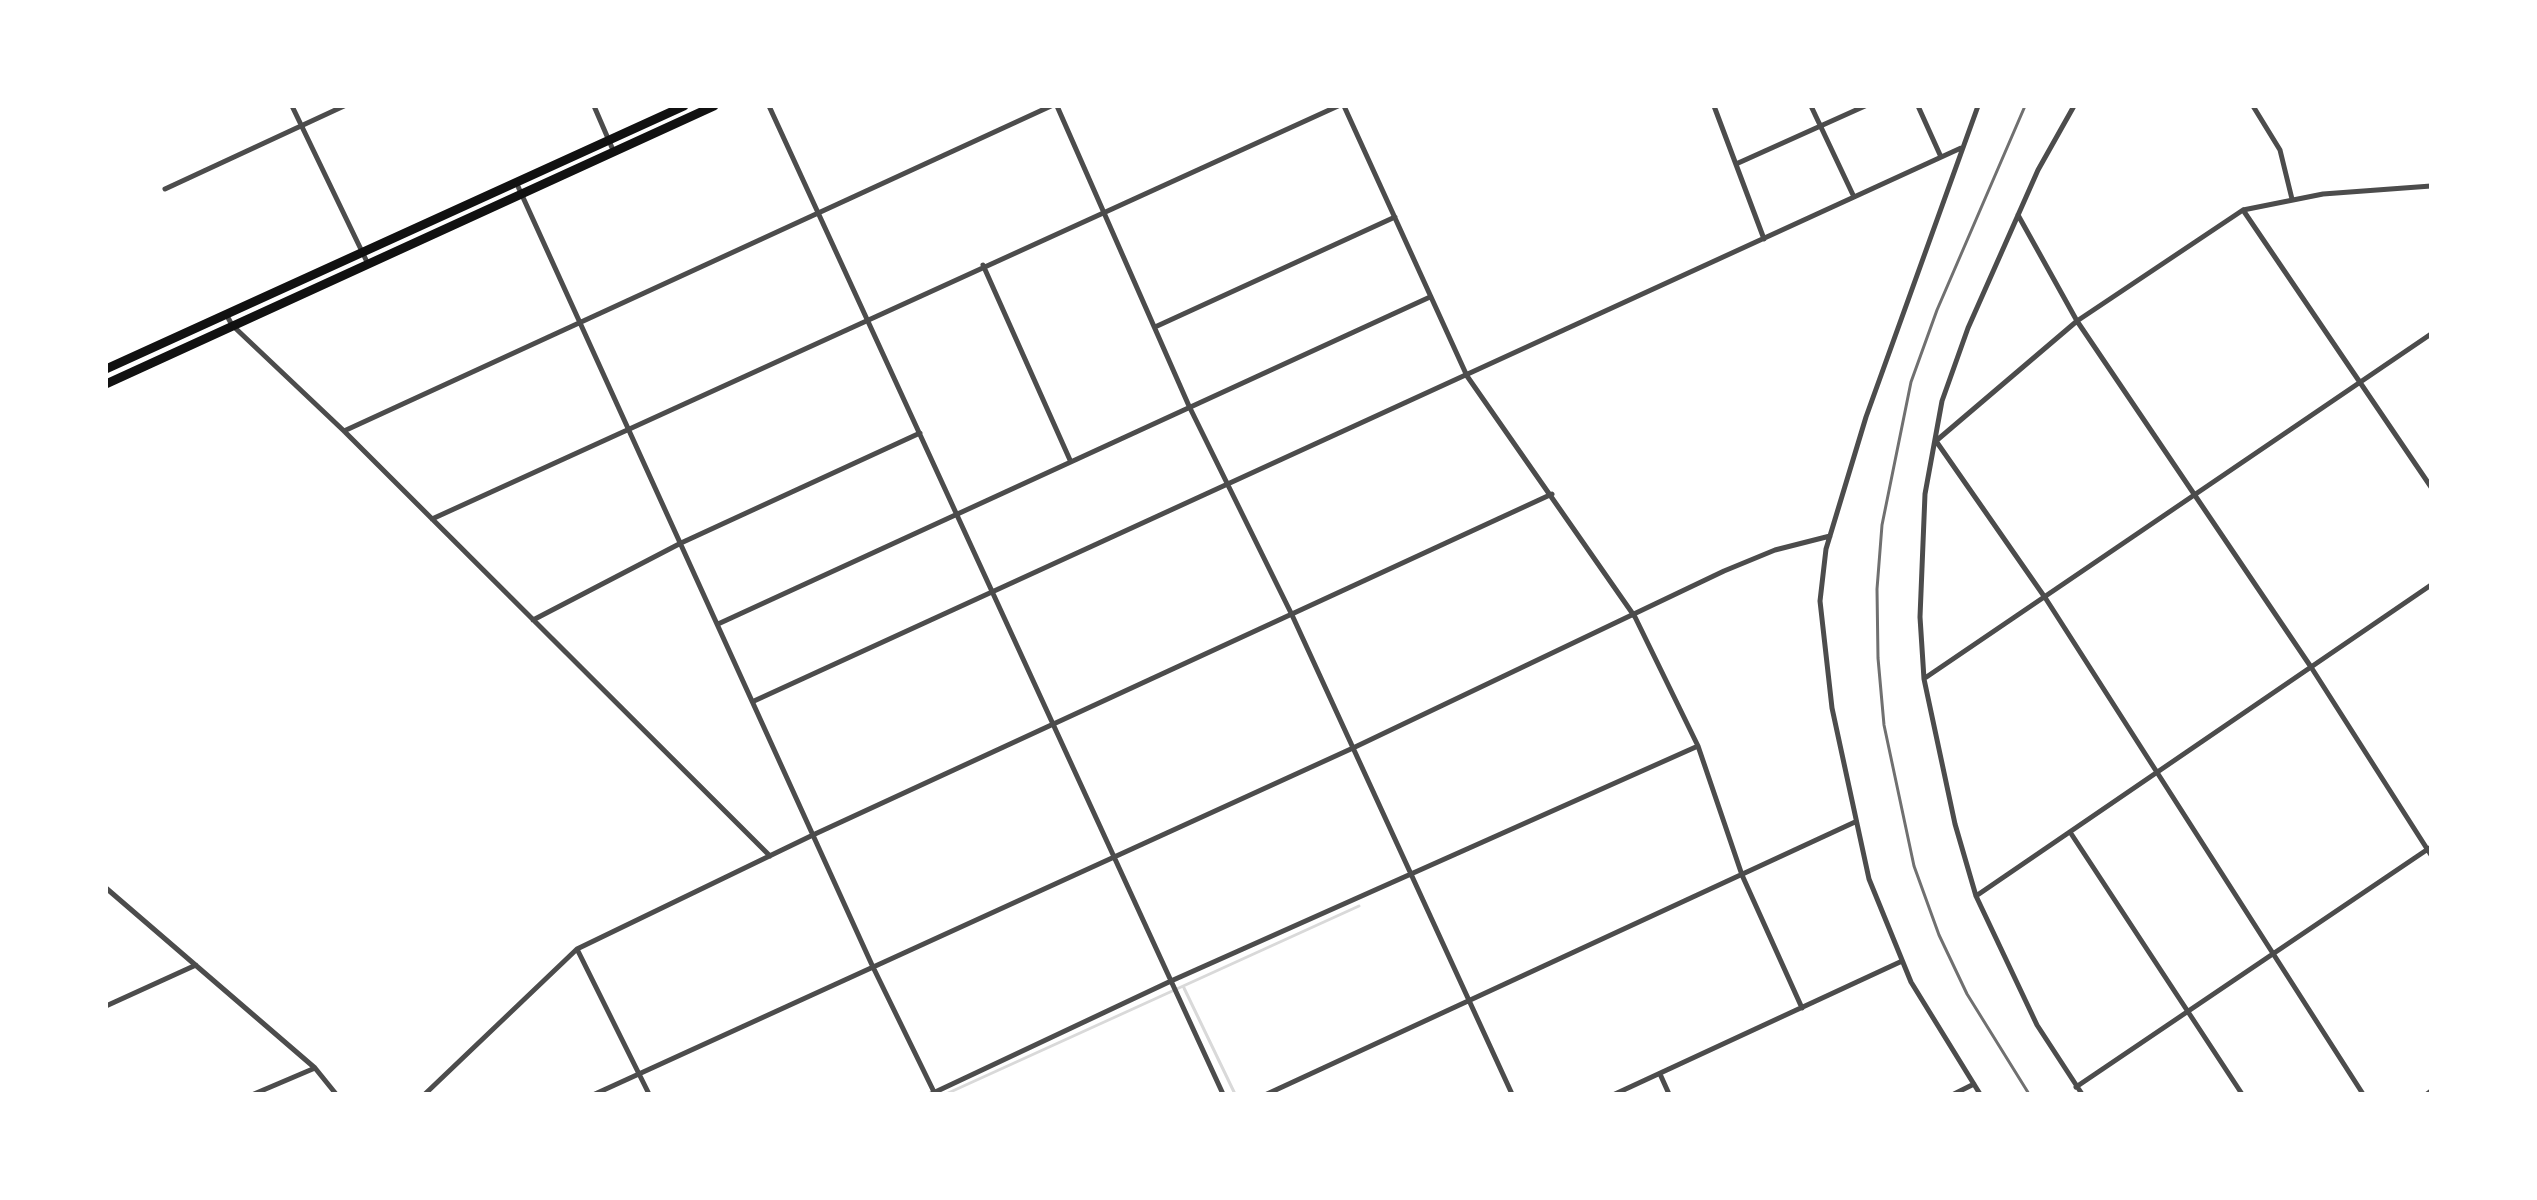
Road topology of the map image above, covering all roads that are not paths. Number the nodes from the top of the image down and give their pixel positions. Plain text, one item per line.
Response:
1 (292, 106) edge
2 (344, 106) edge
3 (594, 106) edge
4 (684, 106) edge
5 (714, 106) edge
6 (769, 106) edge
7 (1051, 106) edge
8 (1057, 106) edge
9 (1338, 106) edge
10 (1344, 106) edge
11 (1714, 106) edge
12 (1811, 106) edge
13 (1865, 106) edge
14 (1918, 106) edge
15 (1978, 106) edge
16 (2074, 106) edge
17 (2253, 106) edge
18 (300, 125) junction
19 (1821, 126) junction
20 (609, 139) junction
21 (1961, 148) junction
22 (613, 150) junction
23 (1941, 157) junction
24 (1736, 164) junction
25 (515, 181) junction
26 (2431, 186) edge
27 (165, 189) dead end
28 (520, 193) junction
29 (1854, 197) junction
30 (2292, 199) junction
31 (2243, 210) junction
32 (1104, 211) junction
33 (817, 213) junction
34 (2018, 215) junction
35 (1395, 217) junction
36 (1764, 239) junction
37 (362, 252) junction
38 (368, 264) junction
39 (983, 265) junction
40 (1430, 296) junction
41 (226, 313) junction
42 (867, 320) junction
43 (2077, 321) junction
44 (579, 323) junction
45 (232, 325) junction
46 (1155, 327) junction
47 (2431, 334) edge
48 (106, 368) edge
49 (1467, 376) junction
50 (106, 384) edge
51 (2359, 384) junction
52 (1189, 406) junction
53 (629, 429) junction
54 (344, 431) junction
55 (920, 433) junction
56 (1936, 441) junction
57 (1070, 460) junction
58 (1228, 484) junction
59 (2431, 487) edge
60 (1552, 494) junction
61 (2196, 496) junction
62 (956, 514) junction
63 (432, 519) junction
64 (1830, 536) junction
65 (681, 543) junction
66 (2431, 585) edge
67 (993, 593) junction
68 (2046, 599) junction
69 (1292, 615) junction
70 (1635, 617) junction
71 (533, 620) junction
72 (718, 624) junction
73 (2311, 667) junction
74 (1924, 679) junction
75 (754, 701) junction
76 (1054, 723) junction
77 (1698, 746) junction
78 (1353, 748) junction
79 (2157, 773) junction
80 (1855, 822) junction
81 (2070, 832) junction
82 (815, 834) junction
83 (2430, 851) edge
84 (770, 856) junction
85 (1114, 857) junction
86 (1412, 874) junction
87 (1742, 875) junction
88 (106, 888) edge
89 (1976, 896) junction
90 (577, 949) junction
91 (2272, 952) junction
92 (1900, 962) junction
93 (196, 965) junction
94 (872, 965) junction
95 (1171, 981) junction
96 (1470, 1000) junction
97 (106, 1006) edge
98 (1802, 1008) junction
99 (2187, 1010) junction
100 (315, 1068) junction
101 (639, 1073) junction
102 (1660, 1074) junction
103 (1974, 1084) junction
104 (2076, 1087) junction
105 (934, 1093) edge
106 (254, 1094) edge
107 (336, 1094) edge
108 (425, 1094) edge
109 (595, 1094) edge
110 (649, 1094) edge
111 (1223, 1094) edge
112 (1267, 1094) edge
113 (1512, 1094) edge
114 (1615, 1094) edge
115 (1669, 1094) edge
116 (1954, 1094) edge
117 (1980, 1094) edge
118 (2082, 1094) edge
119 (2242, 1094) edge
120 (2363, 1094) edge

1 - 18 street
2 - 18 street
3 - 20 street
4 - 20 main road
5 - 22 main road
6 - 33 street
7 - 33 street
8 - 32 street
9 - 32 street
10 - 35 street
11 - 24 street
12 - 19 street
13 - 19 street
14 - 23 street
15 - 21 street
16 - 34 street
17 - 30 street
18 - 27 street
18 - 37 street
19 - 24 street
19 - 29 street
20 - 22 street
20 - 25 main road
21 - 23 street
21 - 64 street
22 - 28 main road
23 - 29 street
24 - 36 street
25 - 28 street
25 - 37 main road
26 - 30 street
28 - 38 main road
28 - 44 street
29 - 36 street
30 - 31 street
31 - 43 street
31 - 51 street
32 - 39 street
32 - 46 street
33 - 42 street
33 - 44 street
34 - 43 street
34 - 56 street
35 - 40 street
35 - 46 street
36 - 49 street
37 - 38 street
37 - 41 main road
38 - 45 main road
39 - 42 street
39 - 57 street
40 - 49 street
40 - 52 street
41 - 45 street
41 - 48 main road
42 - 53 street
42 - 55 street
43 - 56 street
43 - 61 street
44 - 53 street
44 - 54 street
45 - 50 main road
45 - 54 street
46 - 52 street
47 - 51 street
49 - 58 street
49 - 60 street
51 - 59 street
51 - 61 street
52 - 57 street
52 - 58 street
53 - 63 street
53 - 65 street
54 - 63 street
55 - 62 street
55 - 65 street
56 - 68 street
56 - 74 street
57 - 62 street
58 - 67 street
58 - 69 street
60 - 69 street
60 - 70 street
61 - 68 street
61 - 73 street
62 - 67 street
62 - 72 street
63 - 71 street
64 - 70 street
64 - 80 street
65 - 71 street
65 - 72 street
66 - 73 street
67 - 75 street
67 - 76 street
68 - 74 street
68 - 79 street
69 - 76 street
69 - 78 street
70 - 77 street
70 - 78 street
71 - 84 street
72 - 75 street
73 - 79 street
73 - 83 street
74 - 89 street
75 - 82 street
76 - 82 street
76 - 85 street
77 - 86 street
77 - 87 street
78 - 85 street
78 - 86 street
79 - 81 street
79 - 91 street
80 - 87 street
80 - 92 street
81 - 89 street
81 - 99 street
82 - 84 street
82 - 94 street
83 - 91 street
84 - 90 street
85 - 94 street
85 - 95 street
86 - 95 street
86 - 96 street
87 - 96 street
87 - 98 street
88 - 93 street
89 - 104 street
90 - 101 street
90 - 108 street
91 - 99 street
91 - 120 street
92 - 98 street
92 - 103 street
93 - 97 street
93 - 100 street
94 - 101 street
94 - 105 street
95 - 105 street
95 - 111 street
96 - 112 street
96 - 113 street
98 - 102 street
99 - 104 street
99 - 119 street
100 - 106 street
100 - 107 street
101 - 109 street
101 - 110 street
102 - 114 street
102 - 115 street
103 - 116 street
103 - 117 street
104 - 118 street

